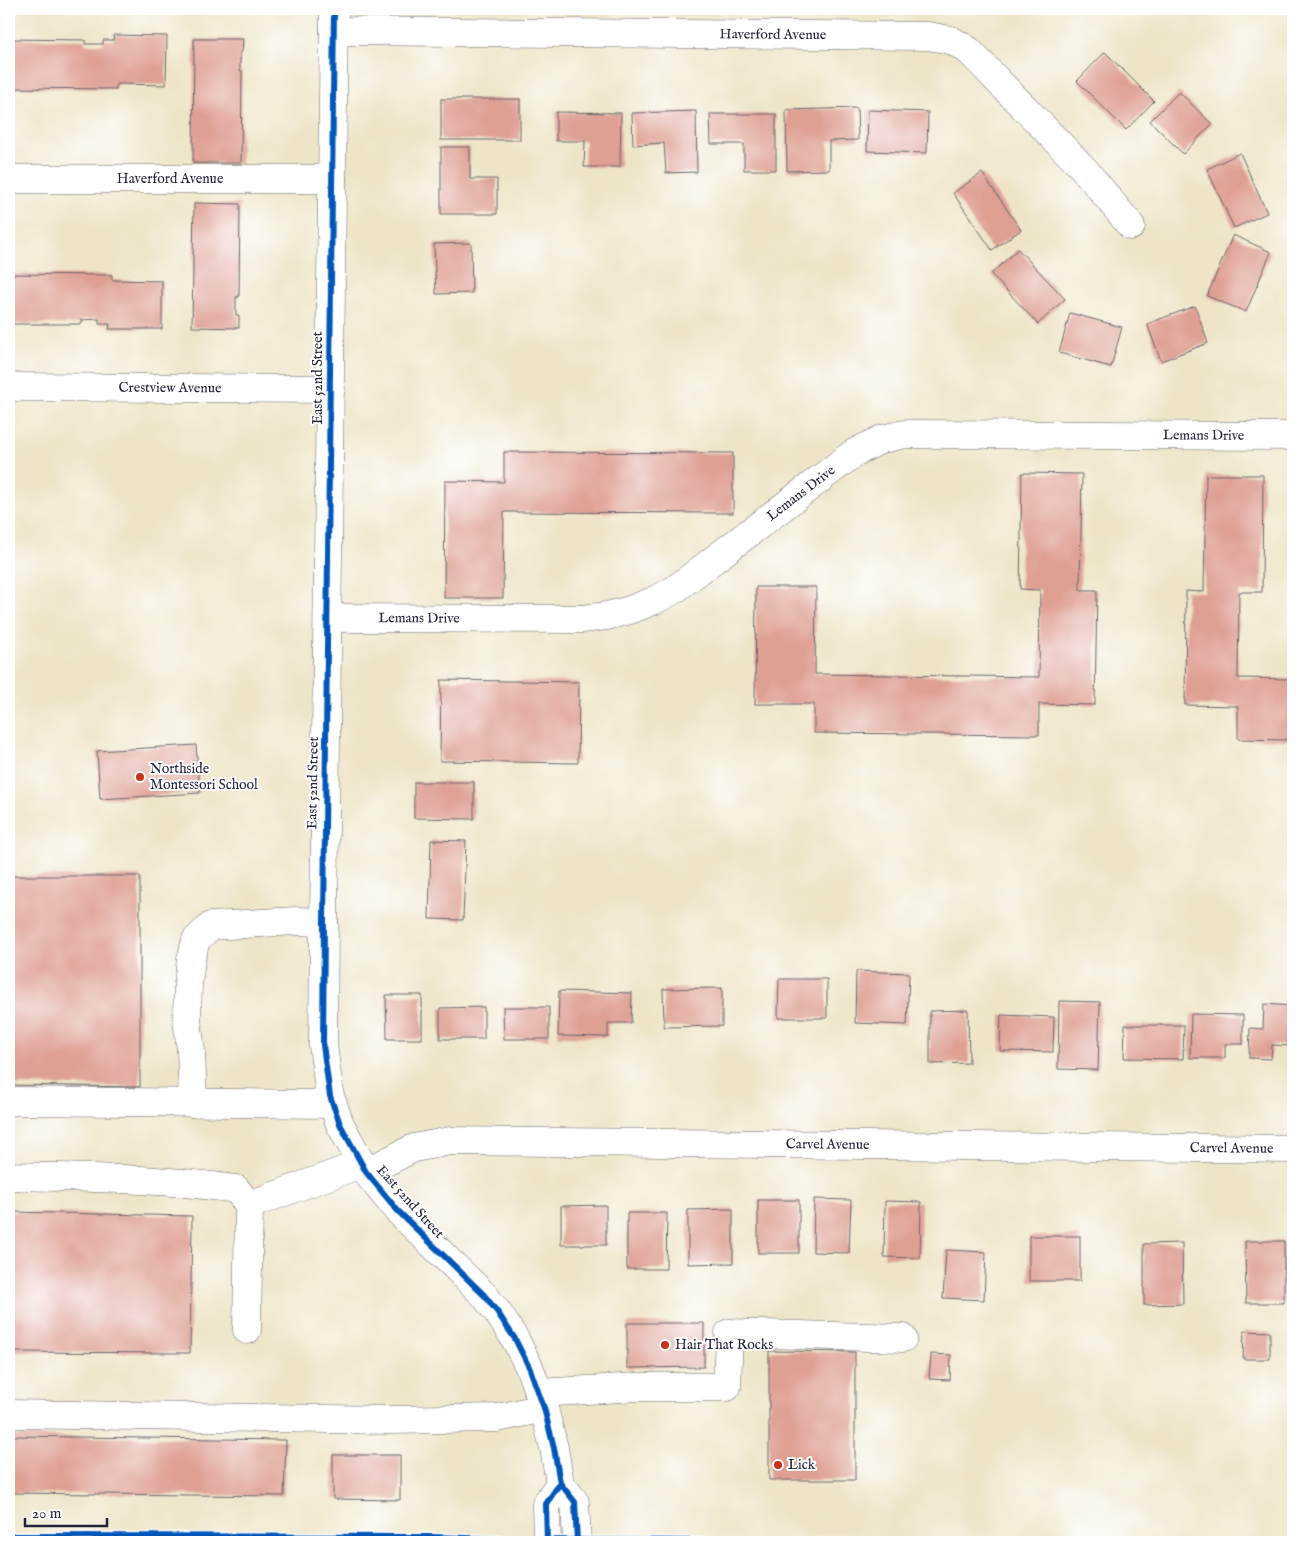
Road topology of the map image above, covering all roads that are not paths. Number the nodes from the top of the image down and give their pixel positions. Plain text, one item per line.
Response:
1 (334, 20) edge
2 (9, 179) edge
3 (332, 179) junction
4 (1131, 226) dead end
5 (9, 387) edge
6 (331, 389) junction
7 (1293, 436) edge
8 (328, 618) junction
9 (324, 922) junction
10 (9, 1101) edge
11 (193, 1103) junction
12 (333, 1104) junction
13 (1293, 1148) edge
14 (364, 1168) junction
15 (9, 1176) edge
16 (249, 1205) junction
17 (247, 1330) dead end
18 (903, 1338) dead end
19 (542, 1400) junction
20 (9, 1414) edge
21 (560, 1483) junction
22 (547, 1542) edge
23 (577, 1542) edge

1 - 3 street, East 52nd Street
1 - 4 street, Haverford Avenue
2 - 3 street, Haverford Avenue
3 - 6 street, East 52nd Street
5 - 6 street, Crestview Avenue
6 - 8 street, East 52nd Street
7 - 8 street, Lemans Drive
8 - 9 street, East 52nd Street
9 - 11 street
9 - 12 street, East 52nd Street
10 - 11 street
11 - 12 street
12 - 14 street, East 52nd Street
13 - 14 street, Carvel Avenue
14 - 16 street, Carvel Avenue
14 - 19 street, East 52nd Street
15 - 16 street
16 - 17 street
18 - 19 street
19 - 20 street
19 - 21 street, East 52nd Street
21 - 22 street
21 - 23 street, East 52nd Street

